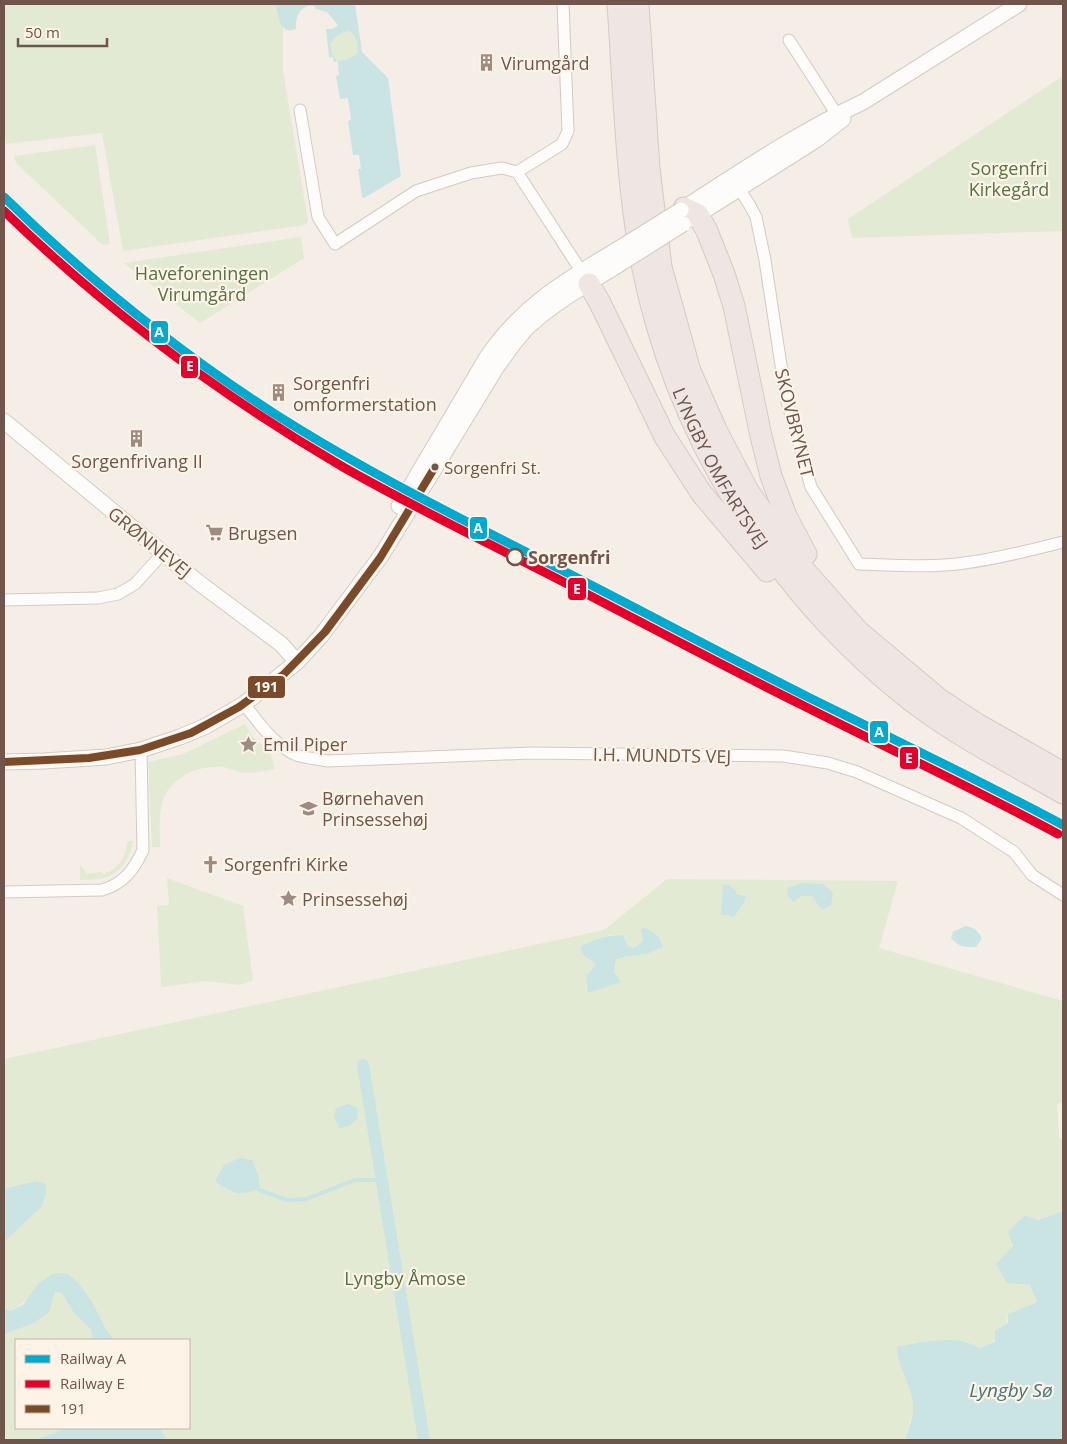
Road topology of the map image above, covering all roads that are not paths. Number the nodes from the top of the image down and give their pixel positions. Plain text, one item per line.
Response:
1 (563, 4) edge
2 (618, 4) edge
3 (638, 4) edge
4 (1018, 4) edge
5 (789, 40) dead end
6 (300, 110) dead end
7 (839, 118) junction
8 (517, 172) junction
9 (735, 184) junction
10 (686, 214) junction
11 (585, 277) junction
12 (4, 421) edge
13 (1063, 542) edge
14 (163, 553) junction
15 (4, 600) edge
16 (821, 619) junction
17 (858, 631) junction
18 (297, 662) junction
19 (244, 704) junction
20 (141, 750) junction
21 (4, 762) edge
22 (1063, 773) edge
23 (1063, 793) edge
24 (4, 892) edge
25 (1063, 895) edge

1 - 8 street
2 - 16 highway, LYNGBY OMFARTSVEJ
3 - 17 highway, LYNGBY OMFARTSVEJ
4 - 7 street
5 - 7 street
6 - 8 street
7 - 9 street
8 - 11 street
9 - 10 street
9 - 13 street, SKOVBRYNET
10 - 11 street, bridge
10 - 17 highway
11 - 16 highway
11 - 18 street
12 - 14 street, GRØNNEVEJ
14 - 15 street
14 - 18 street, GRØNNEVEJ
16 - 23 highway, LYNGBY OMFARTSVEJ
17 - 22 highway, LYNGBY OMFARTSVEJ
18 - 19 street
19 - 20 street
19 - 25 street, I.H. MUNDTS VEJ
20 - 21 street
20 - 24 street

